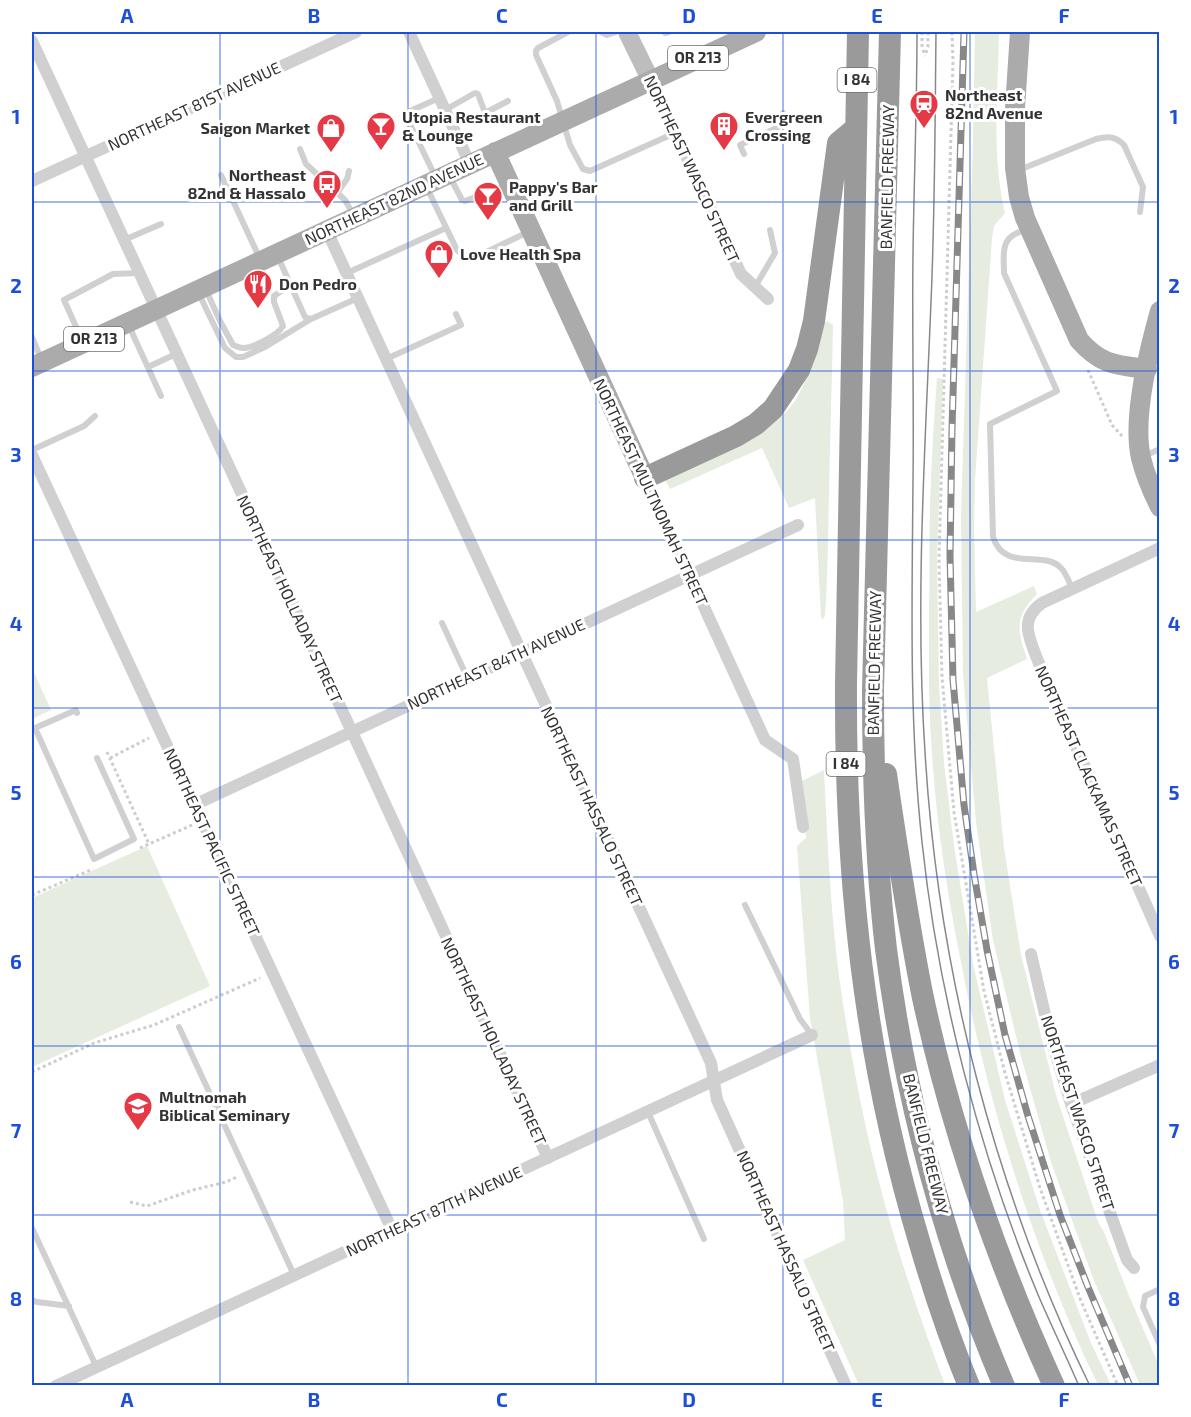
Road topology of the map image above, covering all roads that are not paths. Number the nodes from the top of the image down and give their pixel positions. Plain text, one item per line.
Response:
1 (356, 32) edge
2 (409, 32) edge
3 (568, 32) edge
4 (601, 32) edge
5 (616, 32) edge
6 (627, 32) edge
7 (664, 32) edge
8 (669, 32) edge
9 (756, 32) edge
10 (858, 32) edge
11 (890, 32) edge
12 (1020, 32) edge
13 (32, 40) edge
14 (651, 81) junction
15 (439, 98) junction
16 (508, 101) dead end
17 (445, 111) junction
18 (783, 112) dead end
19 (563, 121) junction
20 (856, 128) junction
21 (675, 133) junction
22 (300, 149) dead end
23 (495, 152) junction
24 (744, 154) dead end
25 (85, 155) junction
26 (470, 164) junction
27 (349, 171) dead end
28 (1015, 172) junction
29 (221, 176) dead end
30 (437, 179) junction
31 (32, 181) edge
32 (509, 184) junction
33 (337, 193) junction
34 (1140, 212) dead end
35 (355, 217) junction
36 (161, 224) dead end
37 (446, 228) junction
38 (1029, 228) junction
39 (770, 230) dead end
40 (327, 231) junction
41 (531, 231) junction
42 (124, 240) junction
43 (269, 258) junction
44 (139, 273) junction
45 (346, 274) junction
46 (290, 285) junction
47 (755, 287) junction
48 (201, 289) junction
49 (358, 298) junction
50 (768, 299) dead end
51 (156, 310) junction
52 (1160, 311) edge
53 (456, 314) dead end
54 (311, 319) junction
55 (127, 323) junction
56 (1156, 332) edge
57 (32, 337) edge
58 (84, 343) junction
59 (176, 354) junction
60 (386, 359) junction
61 (37, 365) edge
62 (148, 367) junction
63 (1147, 369) junction
64 (161, 396) dead end
65 (95, 416) dead end
66 (1160, 449) edge
67 (32, 450) edge
68 (32, 455) edge
69 (1141, 457) junction
70 (645, 477) junction
71 (1160, 507) edge
72 (798, 525) dead end
73 (1160, 548) edge
74 (689, 575) junction
75 (1072, 588) junction
76 (442, 623) dead end
77 (521, 652) junction
78 (467, 677) junction
79 (873, 690) junction
80 (77, 713) dead end
81 (33, 729) edge
82 (352, 731) junction
83 (97, 758) dead end
84 (194, 805) junction
85 (803, 827) dead end
86 (746, 905) dead end
87 (1160, 936) edge
88 (1031, 954) dead end
89 (179, 1027) dead end
90 (812, 1035) joint
91 (1160, 1065) edge
92 (714, 1081) junction
93 (1071, 1104) junction
94 (648, 1112) junction
95 (548, 1158) junction
96 (32, 1228) edge
97 (392, 1230) junction
98 (704, 1239) dead end
99 (1134, 1268) dead end
100 (294, 1275) junction
101 (1160, 1289) edge
102 (32, 1300) edge
103 (69, 1306) junction
104 (1158, 1336) edge
105 (1160, 1345) edge
106 (96, 1366) junction
107 (56, 1386) edge
108 (846, 1386) edge
109 (969, 1386) edge
110 (1004, 1386) edge
111 (1054, 1386) edge

1 - 25 street, NORTHEAST 81ST AVENUE
2 - 15 street
3 - 19 lane
4 - 5 lane
6 - 14 main road, NORTHEAST WASCO STREET
7 - 8 lane
9 - 14 main road, NORTHEAST 82ND AVENUE / OR 213
10 - 20 highway, BANFIELD FREEWAY / I 84
11 - 79 highway, BANFIELD FREEWAY / I 84
12 - 28 main road
13 - 25 street, NORTHEAST HOLLADAY STREET
14 - 19 main road, NORTHEAST 82ND AVENUE / OR 213
14 - 21 street, NORTHEAST WASCO STREET
15 - 17 street
15 - 30 lane
16 - 17 lane
17 - 26 street
18 - 24 lane
19 - 21 lane
19 - 23 main road, NORTHEAST 82ND AVENUE / OR 213
20 - 70 highway
20 - 109 highway, BANFIELD FREEWAY / I 84
21 - 47 street, NORTHEAST WASCO STREET
22 - 33 lane
23 - 26 main road, NORTHEAST 82ND AVENUE / OR 213
23 - 32 main road, NORTHEAST MULTNOMAH STREET
25 - 31 street, NORTHEAST 81ST AVENUE
25 - 42 street, NORTHEAST HOLLADAY STREET
26 - 30 main road, NORTHEAST 82ND AVENUE / OR 213
27 - 33 lane
28 - 34 lane
28 - 38 main road
29 - 43 lane
30 - 32 lane
30 - 35 main road, NORTHEAST 82ND AVENUE / OR 213
30 - 37 lane
32 - 41 main road, NORTHEAST MULTNOMAH STREET
33 - 35 lane
35 - 40 main road, NORTHEAST 82ND AVENUE / OR 213
36 - 42 lane
37 - 41 lane
37 - 45 lane
38 - 63 main road
38 - 75 lane
39 - 47 lane
40 - 43 main road, NORTHEAST 82ND AVENUE / OR 213
40 - 45 street, NORTHEAST HASSALO STREET
41 - 70 main road, NORTHEAST MULTNOMAH STREET
42 - 44 street, NORTHEAST HOLLADAY STREET
43 - 46 lane
43 - 48 main road, NORTHEAST 82ND AVENUE / OR 213
44 - 51 street, NORTHEAST HOLLADAY STREET
44 - 58 lane
45 - 49 street, NORTHEAST HASSALO STREET
46 - 48 lane
46 - 54 lane
47 - 50 street, NORTHEAST WASCO STREET
48 - 51 main road, NORTHEAST 82ND AVENUE / OR 213
48 - 54 lane
49 - 54 lane
49 - 60 street, NORTHEAST HASSALO STREET
51 - 55 main road, NORTHEAST 82ND AVENUE / OR 213
51 - 59 street, NORTHEAST HOLLADAY STREET
52 - 56 main road
53 - 60 lane
55 - 58 main road, NORTHEAST 82ND AVENUE / OR 213
55 - 62 lane
56 - 63 main road
57 - 61 lane
58 - 61 main road, NORTHEAST 82ND AVENUE / OR 213
59 - 62 lane
59 - 82 street, NORTHEAST HOLLADAY STREET
60 - 77 street, NORTHEAST HASSALO STREET
62 - 64 lane
63 - 69 main road
65 - 67 lane
66 - 69 lane
68 - 84 street, NORTHEAST PACIFIC STREET
69 - 71 main road
70 - 74 street, NORTHEAST MULTNOMAH STREET
72 - 74 street, NORTHEAST 84TH AVENUE
73 - 75 street
74 - 77 street, NORTHEAST 84TH AVENUE
74 - 85 street, NORTHEAST MULTNOMAH STREET
75 - 87 street, NORTHEAST CLACKAMAS STREET
76 - 78 lane
77 - 78 street, NORTHEAST 84TH AVENUE
77 - 92 street, NORTHEAST HASSALO STREET
78 - 82 street, NORTHEAST 84TH AVENUE
79 - 110 highway, BANFIELD FREEWAY / I 84
79 - 111 highway
80 - 81 lane
81 - 83 lane
82 - 84 street, NORTHEAST 84TH AVENUE
82 - 95 street, NORTHEAST HOLLADAY STREET
84 - 97 street, NORTHEAST PACIFIC STREET
86 - 90 lane
88 - 93 street, NORTHEAST WASCO STREET
89 - 100 lane
90 - 92 street, NORTHEAST 87TH AVENUE
91 - 93 street
92 - 94 street, NORTHEAST 87TH AVENUE
92 - 108 street, NORTHEAST HASSALO STREET
93 - 99 street, NORTHEAST WASCO STREET
94 - 95 street, NORTHEAST 87TH AVENUE
94 - 98 lane
95 - 97 street, NORTHEAST 87TH AVENUE
96 - 103 lane
97 - 100 street, NORTHEAST 87TH AVENUE
100 - 106 street, NORTHEAST 87TH AVENUE
101 - 104 lane
102 - 103 lane
103 - 106 lane
104 - 105 lane
106 - 107 street, NORTHEAST 87TH AVENUE

